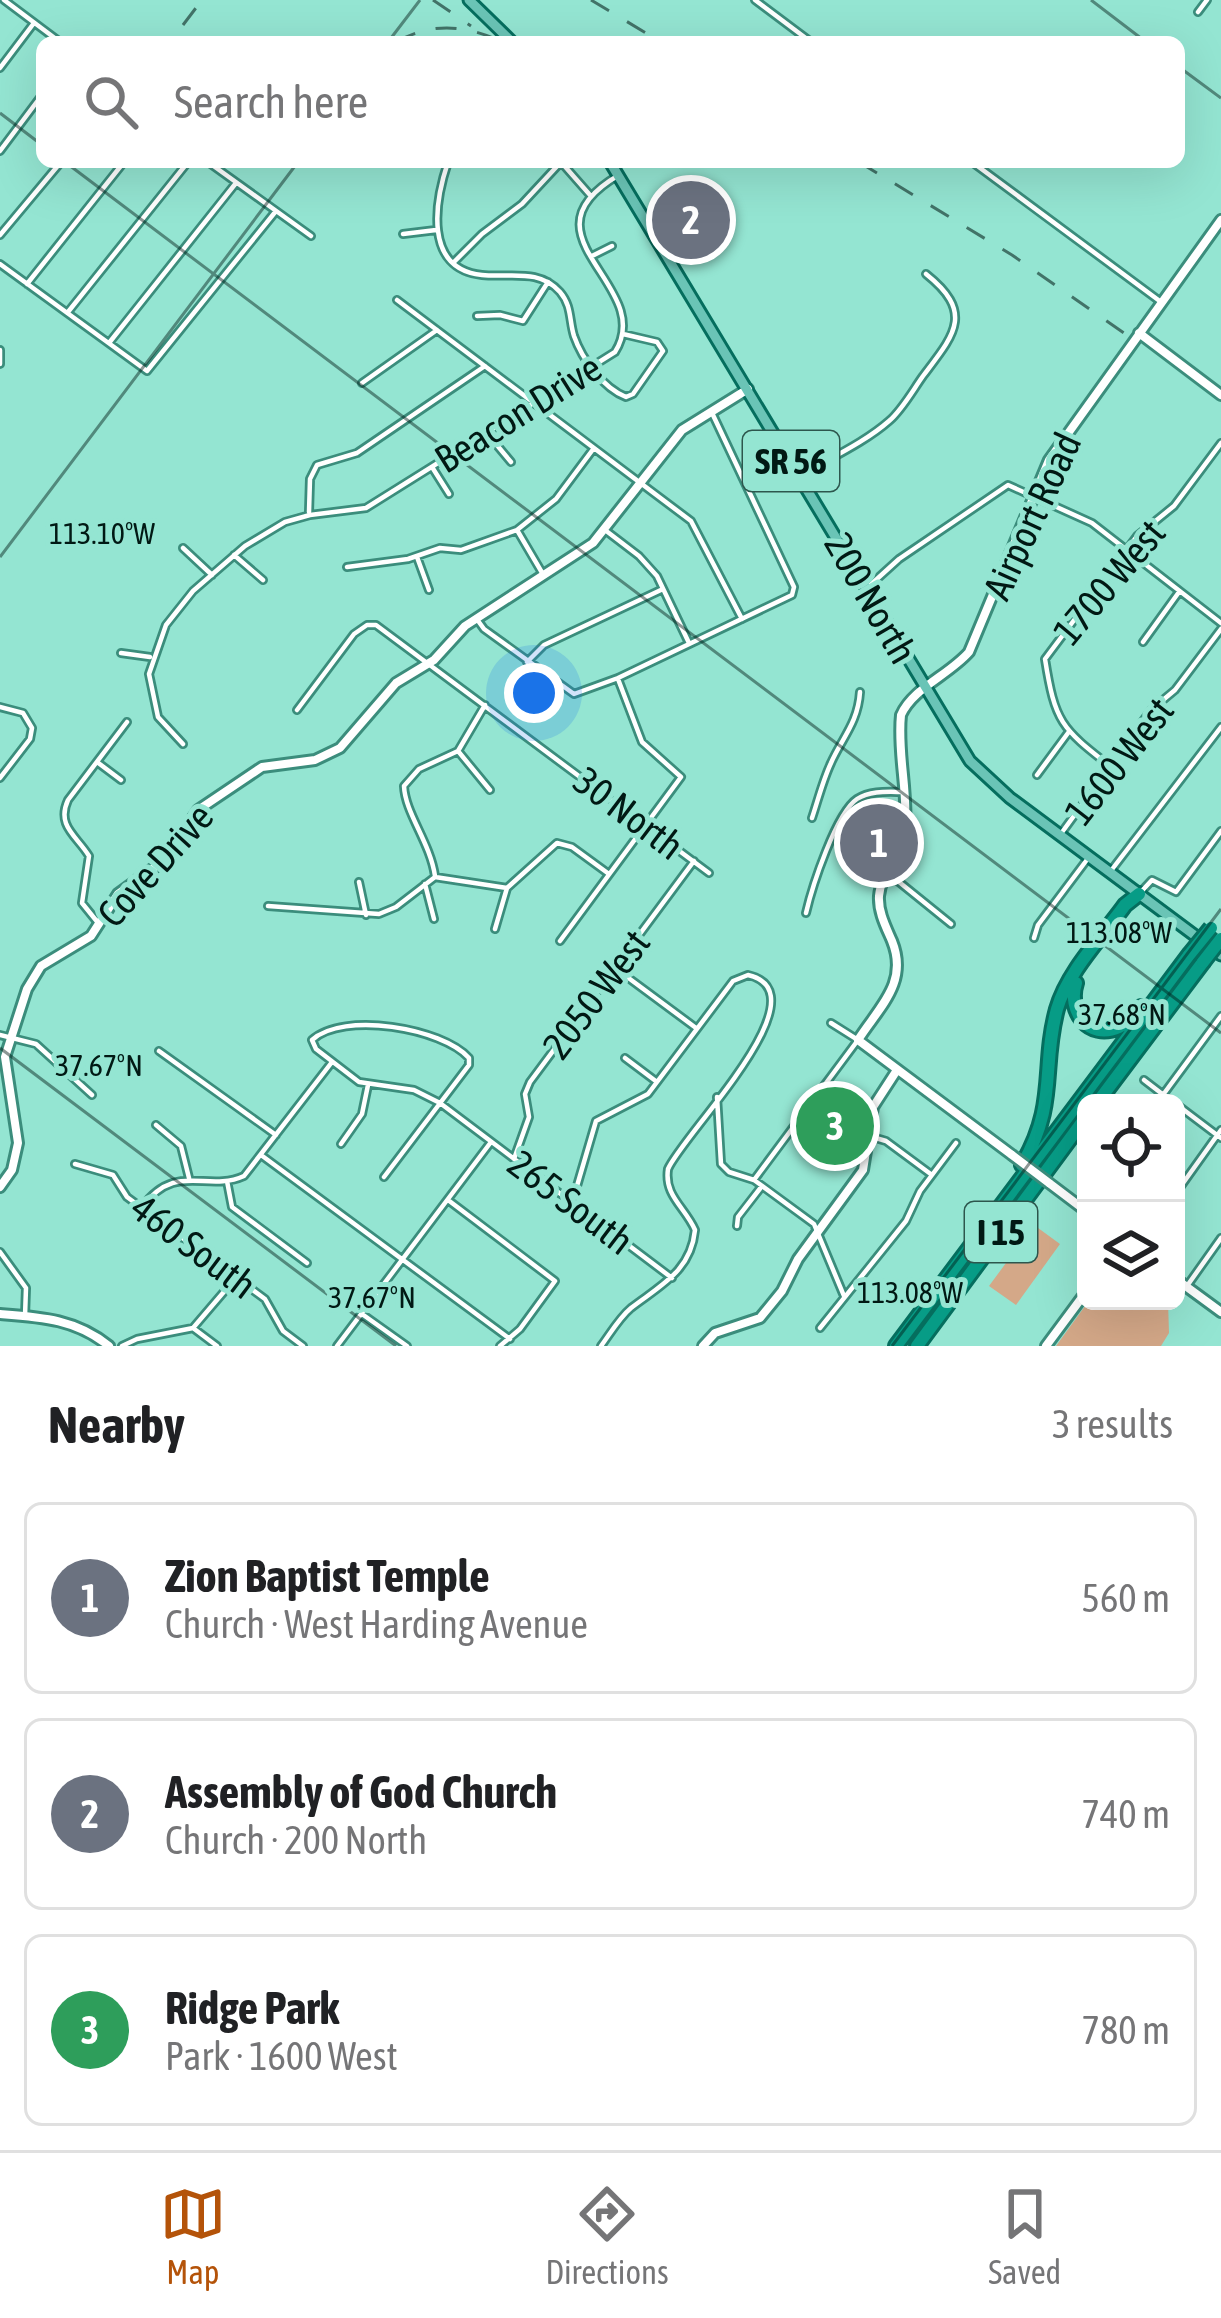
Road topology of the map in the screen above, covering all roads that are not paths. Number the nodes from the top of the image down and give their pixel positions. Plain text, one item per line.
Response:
1 (4, 0) edge
2 (470, 0) edge
3 (754, 0) edge
4 (1207, 0) edge
5 (1198, 12) dead end
6 (34, 22) junction
7 (52, 36) edge
8 (506, 36) edge
9 (803, 36) edge
10 (0, 68) edge
11 (36, 102) edge
12 (0, 131) edge
13 (10, 138) junction
14 (0, 151) edge
15 (56, 168) edge
16 (119, 168) edge
17 (183, 168) edge
18 (216, 168) edge
19 (447, 168) edge
20 (555, 168) edge
21 (566, 168) edge
22 (614, 168) edge
23 (980, 168) edge
24 (619, 175) junction
25 (236, 183) junction
26 (590, 195) junction
27 (276, 211) junction
28 (1221, 220) edge
29 (436, 230) junction
30 (403, 234) dead end
31 (0, 235) edge
32 (311, 236) dead end
33 (612, 246) dead end
34 (592, 256) junction
35 (454, 263) junction
36 (0, 264) edge
37 (926, 274) dead end
38 (548, 282) junction
39 (26, 284) junction
40 (397, 300) dead end
41 (1161, 302) junction
42 (66, 314) junction
43 (477, 316) dead end
44 (436, 330) junction
45 (1139, 333) junction
46 (622, 334) junction
47 (107, 345) junction
48 (1, 352) edge
49 (0, 364) edge
50 (485, 366) junction
51 (593, 369) junction
52 (362, 383) dead end
53 (748, 389) junction
54 (1221, 395) edge
55 (535, 403) junction
56 (711, 411) junction
57 (486, 432) junction
58 (1221, 443) edge
59 (594, 448) junction
60 (511, 461) dead end
61 (432, 467) junction
62 (800, 476) junction
63 (640, 482) junction
64 (449, 494) dead end
65 (1034, 495) junction
66 (310, 514) junction
67 (517, 530) junction
68 (604, 530) junction
69 (183, 548) dead end
70 (1125, 552) junction
71 (234, 555) junction
72 (416, 556) junction
73 (347, 567) dead end
74 (212, 575) junction
75 (544, 576) junction
76 (262, 580) dead end
77 (663, 589) junction
78 (866, 589) junction
79 (429, 590) dead end
80 (1179, 592) junction
81 (476, 618) junction
82 (742, 619) junction
83 (1221, 626) edge
84 (1143, 642) dead end
85 (689, 643) junction
86 (121, 653) dead end
87 (152, 658) junction
88 (527, 662) junction
89 (429, 663) junction
90 (618, 678) junction
91 (924, 689) junction
92 (860, 692) dead end
93 (485, 705) junction
94 (0, 707) edge
95 (297, 710) dead end
96 (127, 722) dead end
97 (1221, 727) edge
98 (1068, 734) junction
99 (183, 744) dead end
100 (458, 751) junction
101 (97, 762) junction
102 (1110, 766) junction
103 (1037, 775) dead end
104 (0, 778) edge
105 (121, 780) dead end
106 (490, 790) dead end
107 (904, 792) junction
108 (812, 818) dead end
109 (646, 825) junction
110 (836, 831) junction
111 (1221, 831) edge
112 (1060, 835) junction
113 (1089, 857) junction
114 (694, 861) junction
115 (1110, 872) junction
116 (709, 873) dead end
117 (888, 873) junction
118 (609, 874) junction
119 (435, 877) junction
120 (359, 882) dead end
121 (425, 883) junction
122 (507, 888) junction
123 (1139, 894) junction
124 (268, 906) dead end
125 (806, 913) dead end
126 (366, 915) junction
127 (1221, 917) edge
128 (434, 919) dead end
129 (99, 924) junction
130 (951, 924) dead end
131 (495, 929) dead end
132 (1216, 934) edge
133 (1034, 938) dead end
134 (560, 941) dead end
135 (1221, 956) edge
136 (1184, 961) junction
137 (615, 968) junction
138 (1221, 1016) edge
139 (831, 1024) dead end
140 (696, 1028) junction
141 (5, 1036) edge
142 (858, 1040) junction
143 (159, 1052) dead end
144 (625, 1058) dead end
145 (332, 1062) junction
146 (897, 1070) junction
147 (1144, 1080) dead end
148 (657, 1082) junction
149 (368, 1085) junction
150 (1104, 1094) edge
151 (1162, 1094) edge
152 (1164, 1094) edge
153 (92, 1095) dead end
154 (717, 1097) junction
155 (440, 1103) junction
156 (1185, 1111) edge
157 (156, 1125) dead end
158 (1077, 1129) edge
159 (1220, 1134) edge
160 (276, 1135) junction
161 (869, 1136) junction
162 (491, 1142) junction
163 (340, 1144) dead end
164 (956, 1144) dead end
165 (261, 1155) junction
166 (514, 1159) junction
167 (75, 1164) dead end
168 (932, 1175) junction
169 (384, 1177) dead end
170 (189, 1178) junction
171 (754, 1180) junction
172 (1185, 1180) edge
173 (227, 1181) junction
174 (0, 1186) edge
175 (762, 1186) junction
176 (448, 1200) junction
177 (572, 1203) junction
178 (1077, 1204) edge
179 (1000, 1205) junction
180 (142, 1208) junction
181 (737, 1226) dead end
182 (818, 1232) junction
183 (1221, 1238) edge
184 (0, 1252) edge
185 (405, 1259) junction
186 (308, 1263) dead end
187 (672, 1278) junction
188 (234, 1280) junction
189 (1187, 1286) joint
190 (844, 1297) junction
191 (1077, 1304) edge
192 (1221, 1312) edge
193 (0, 1314) edge
194 (362, 1314) junction
195 (25, 1316) junction
196 (194, 1328) junction
197 (820, 1328) dead end
198 (510, 1339) junction
199 (109, 1346) edge
200 (122, 1346) edge
201 (217, 1346) edge
202 (303, 1346) edge
203 (337, 1346) edge
204 (407, 1346) edge
205 (500, 1346) edge
206 (601, 1346) edge
207 (703, 1346) edge
208 (896, 1346) edge
209 (917, 1346) edge
210 (1046, 1346) edge

1 - 6 street
2 - 8 main road
3 - 9 street
4 - 5 street
6 - 7 street
6 - 10 street
11 - 13 street
12 - 13 street
13 - 14 street
15 - 31 street
16 - 39 street
17 - 42 street
18 - 25 street
19 - 29 street
20 - 35 street
21 - 26 street
22 - 24 main road, 200 North / SR 56
23 - 41 street
24 - 26 street
24 - 53 main road, 200 North / SR 56
25 - 27 street
25 - 47 street
26 - 34 street, Beacon Drive
27 - 32 street
27 - 47 street
28 - 41 main road, Airport Road
29 - 30 street
29 - 35 street
33 - 34 street
34 - 46 street, Beacon Drive
35 - 38 street
36 - 39 street
37 - 62 street
38 - 43 street
38 - 51 street
39 - 42 street
40 - 44 street
41 - 45 main road, Airport Road
42 - 47 street
44 - 50 street
44 - 52 street
45 - 54 main road
45 - 65 main road, Airport Road
46 - 51 street, Beacon Drive
46 - 51 street
48 - 49 street
50 - 55 street
50 - 66 street
51 - 55 street, Beacon Drive
53 - 56 main road
53 - 62 main road, 200 North / SR 56
55 - 57 street, Beacon Drive
55 - 59 street
56 - 63 main road
56 - 82 street
57 - 60 street
57 - 61 street, Beacon Drive
58 - 70 street, 1700 West
59 - 63 street
59 - 67 street
61 - 64 street
61 - 66 street, Beacon Drive
62 - 78 main road, 200 North / SR 56
63 - 68 main road
63 - 82 street
65 - 70 street
65 - 78 street
65 - 91 main road, Airport Road
66 - 71 street, Beacon Drive
67 - 72 street
67 - 75 street
68 - 75 main road
68 - 77 street
69 - 74 street
70 - 80 street
70 - 98 street, 1700 West
71 - 74 street, Beacon Drive
71 - 76 street
72 - 73 street
72 - 79 street
74 - 87 street, Beacon Drive
75 - 81 main road
77 - 85 street
77 - 88 street
78 - 91 main road, 200 North / SR 56
80 - 83 street
80 - 84 street
81 - 88 street
81 - 89 main road
82 - 85 street
83 - 102 street, 1600 West
85 - 90 street
86 - 87 street
87 - 99 street
88 - 90 street
89 - 93 street, 30 North
89 - 95 street, 30 North
89 - 129 main road, Cove Drive
90 - 109 street
91 - 107 main road
91 - 112 main road, 200 North / SR 56
92 - 108 street
93 - 100 street
93 - 109 street, 30 North
94 - 104 street
96 - 101 street
97 - 115 street
98 - 102 street
98 - 103 street
100 - 106 street
100 - 119 street
101 - 105 street
101 - 129 street
102 - 112 street, 1600 West
107 - 110 street
107 - 117 main road
109 - 114 street, 30 North
109 - 118 street
110 - 117 street
110 - 125 street
111 - 123 street
112 - 113 main road, 200 North / SR 56
113 - 115 main road, 200 North / SR 56
113 - 133 street
114 - 116 street, 30 North
114 - 137 street, 2050 West
115 - 123 main road, 200 North / SR 56
117 - 130 street
117 - 142 main road
118 - 122 street
118 - 134 street
119 - 121 street
119 - 122 street
120 - 126 street
121 - 126 street
121 - 128 street
122 - 131 street
123 - 135 main road, 200 North / SR 56
123 - 136 highway
123 - 179 highway
124 - 126 street
127 - 132 highway, I 15
129 - 141 main road, Cove Drive
132 - 136 highway, I 15, bridge
132 - 150 highway, I 15, bridge
136 - 179 highway, I 15
137 - 140 street
137 - 166 street, 2050 West
138 - 152 street
139 - 142 street
140 - 148 street
140 - 154 street
141 - 153 street
141 - 174 main road, Cove Drive
142 - 146 main road
142 - 171 street
143 - 160 street
144 - 148 street
145 - 149 street
145 - 155 street
145 - 160 street
146 - 161 main road
146 - 178 main road, bridge
147 - 151 street
148 - 177 street
149 - 155 street
149 - 163 street
154 - 171 street
154 - 187 street
155 - 162 street, 265 South
155 - 169 street
156 - 159 street
157 - 170 street
158 - 209 highway, I 15
159 - 172 street
160 - 165 street
161 - 168 street
161 - 182 main road
162 - 166 street, 265 South
162 - 176 street
164 - 168 street
165 - 173 street
165 - 185 street
166 - 177 street, 265 South
167 - 180 street, 460 South
168 - 190 street
170 - 173 street
170 - 180 street
171 - 175 street
173 - 186 street
175 - 181 street
175 - 182 street
176 - 185 street
176 - 198 street
177 - 187 street, 265 South
179 - 208 highway, I 15
180 - 188 street, 460 South
182 - 190 street
182 - 207 main road
183 - 189 street
184 - 195 street
185 - 194 street
185 - 198 street
187 - 206 street
188 - 196 street
188 - 202 street, 460 South
189 - 192 main road
190 - 197 street
191 - 210 main road
193 - 195 main road
194 - 203 street
194 - 204 street
195 - 199 main road
196 - 200 street
196 - 201 street
198 - 205 street

